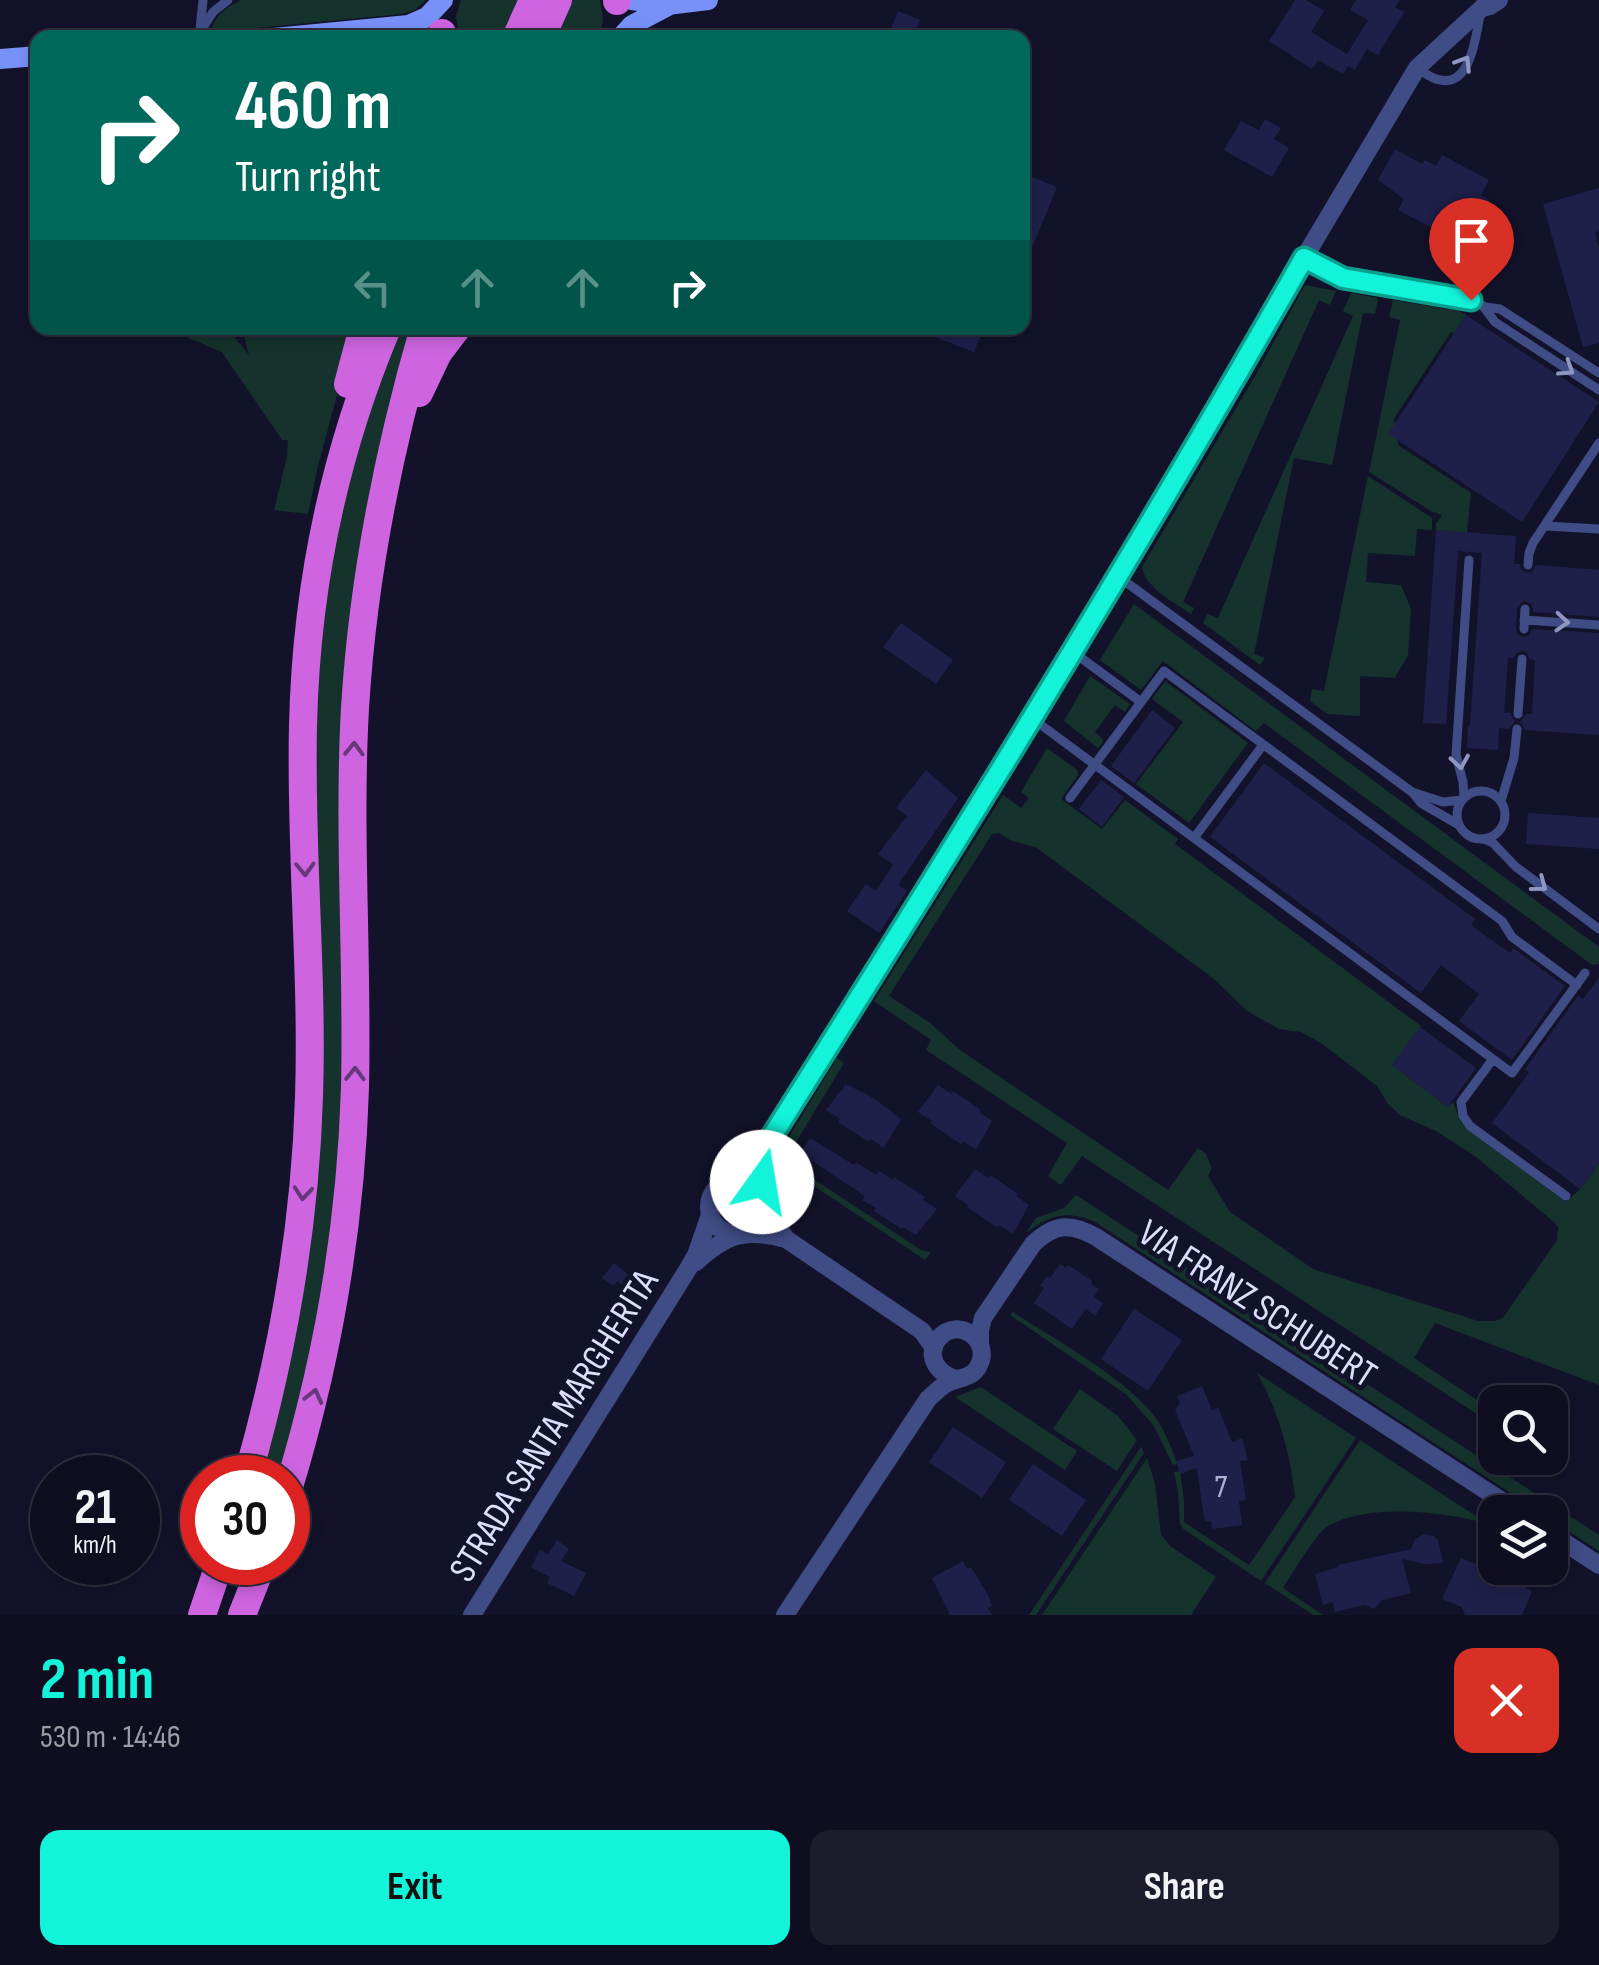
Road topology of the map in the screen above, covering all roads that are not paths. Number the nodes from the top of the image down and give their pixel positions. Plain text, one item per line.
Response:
1 (204, 0) edge
2 (228, 0) edge
3 (444, 0) edge
4 (533, 0) edge
5 (558, 0) edge
6 (617, 0) edge
7 (632, 0) edge
8 (708, 0) edge
9 (1488, 2) edge
10 (670, 5) junction
11 (201, 30) edge
12 (203, 30) edge
13 (351, 30) edge
14 (443, 30) edge
15 (520, 30) edge
16 (545, 30) edge
17 (619, 30) edge
18 (628, 30) edge
19 (30, 57) edge
20 (0, 59) edge
21 (1418, 68) junction
22 (30, 70) edge
23 (0, 72) edge
24 (1304, 258) junction
25 (1481, 305) junction
26 (361, 335) edge
27 (384, 335) edge
28 (422, 335) edge
29 (452, 335) edge
30 (1599, 373) edge
31 (1599, 390) edge
32 (1599, 443) edge
33 (1544, 526) junction
34 (1599, 530) edge
35 (1469, 560) dead end
36 (1528, 565) dead end
37 (369, 572) junction
38 (1119, 577) junction
39 (1525, 619) dead end
40 (1599, 624) edge
41 (308, 635) junction
42 (1074, 652) junction
43 (1522, 659) dead end
44 (1141, 702) junction
45 (1518, 714) dead end
46 (1033, 718) junction
47 (1517, 729) dead end
48 (1263, 745) junction
49 (1095, 764) junction
50 (1509, 770) junction
51 (1412, 792) junction
52 (1486, 792) junction
53 (1070, 798) dead end
54 (1463, 799) junction
55 (1500, 801) junction
56 (1459, 825) junction
57 (1194, 838) junction
58 (1484, 839) junction
59 (1599, 930) edge
60 (1585, 973) dead end
61 (1577, 985) junction
62 (1493, 1059) junction
63 (767, 1144) junction
64 (722, 1184) junction
65 (1566, 1196) dead end
66 (763, 1202) junction
67 (710, 1215) junction
68 (739, 1234) junction
69 (786, 1240) junction
70 (688, 1269) junction
71 (983, 1318) junction
72 (922, 1331) junction
73 (954, 1331) junction
74 (980, 1344) junction
75 (934, 1348) junction
76 (938, 1368) junction
77 (957, 1379) junction
78 (928, 1399) junction
79 (253, 1455) edge
80 (298, 1455) edge
81 (1493, 1495) edge
82 (1568, 1545) edge
83 (1599, 1565) edge
84 (212, 1585) edge
85 (253, 1585) edge
86 (202, 1615) edge
87 (242, 1615) edge
88 (472, 1615) edge
89 (785, 1615) edge

1 - 11 lane
2 - 12 lane
3 - 13 main road
3 - 14 main road
4 - 15 highway
5 - 16 highway
6 - 17 main road
7 - 10 main road
8 - 10 main road
9 - 21 street, STRADA SANTA MARGHERITA
21 -> 9 lane, STRADA SANTA MARGHERITA
10 - 18 main road
19 - 20 main road
21 - 24 street, STRADA SANTA MARGHERITA
22 - 23 main road
24 - 25 lane
24 - 38 street, STRADA SANTA MARGHERITA
25 - 30 lane
25 -> 31 lane
26 - 41 highway
27 - 41 highway
28 - 37 highway
29 - 37 highway
32 - 33 lane
33 - 34 lane
33 - 36 lane
35 -> 54 lane
80 -> 37 highway
38 - 42 street, STRADA SANTA MARGHERITA
38 - 51 lane
39 -> 40 lane
41 -> 79 highway
42 - 44 lane
42 - 46 street, STRADA SANTA MARGHERITA
43 - 45 lane
44 - 48 lane
44 - 49 lane
46 - 49 lane
46 - 63 street, STRADA SANTA MARGHERITA
47 - 50 lane
48 - 57 lane
48 - 61 lane
49 - 53 lane
49 - 57 lane
50 - 52 lane
50 - 55 lane
51 - 54 lane
51 - 56 lane
52 - 54 lane
52 - 55 lane
54 - 56 lane
55 - 58 lane
56 - 58 lane
57 - 62 lane
58 -> 59 lane
60 - 61 lane
61 - 62 lane
62 - 65 lane
63 - 64 street, STRADA SANTA MARGHERITA
63 - 66 street, STRADA SANTA MARGHERITA
64 - 66 street
64 - 67 street, STRADA SANTA MARGHERITA
66 - 68 street, STRADA SANTA MARGHERITA
66 - 69 street
67 - 68 street
67 - 70 street, STRADA SANTA MARGHERITA
68 - 69 street
68 - 70 street, STRADA SANTA MARGHERITA
69 - 72 street
70 - 88 street, STRADA SANTA MARGHERITA
71 - 73 street, VIA FRANZ SCHUBERT
71 - 74 street, VIA FRANZ SCHUBERT
71 - 81 street, VIA FRANZ SCHUBERT
72 - 73 street
72 - 75 street
73 - 74 street
73 - 75 street
74 - 77 street
75 - 76 street
76 - 77 street
76 - 78 street
77 - 78 street
78 - 89 street
82 - 83 street
84 - 86 highway
85 - 87 highway

